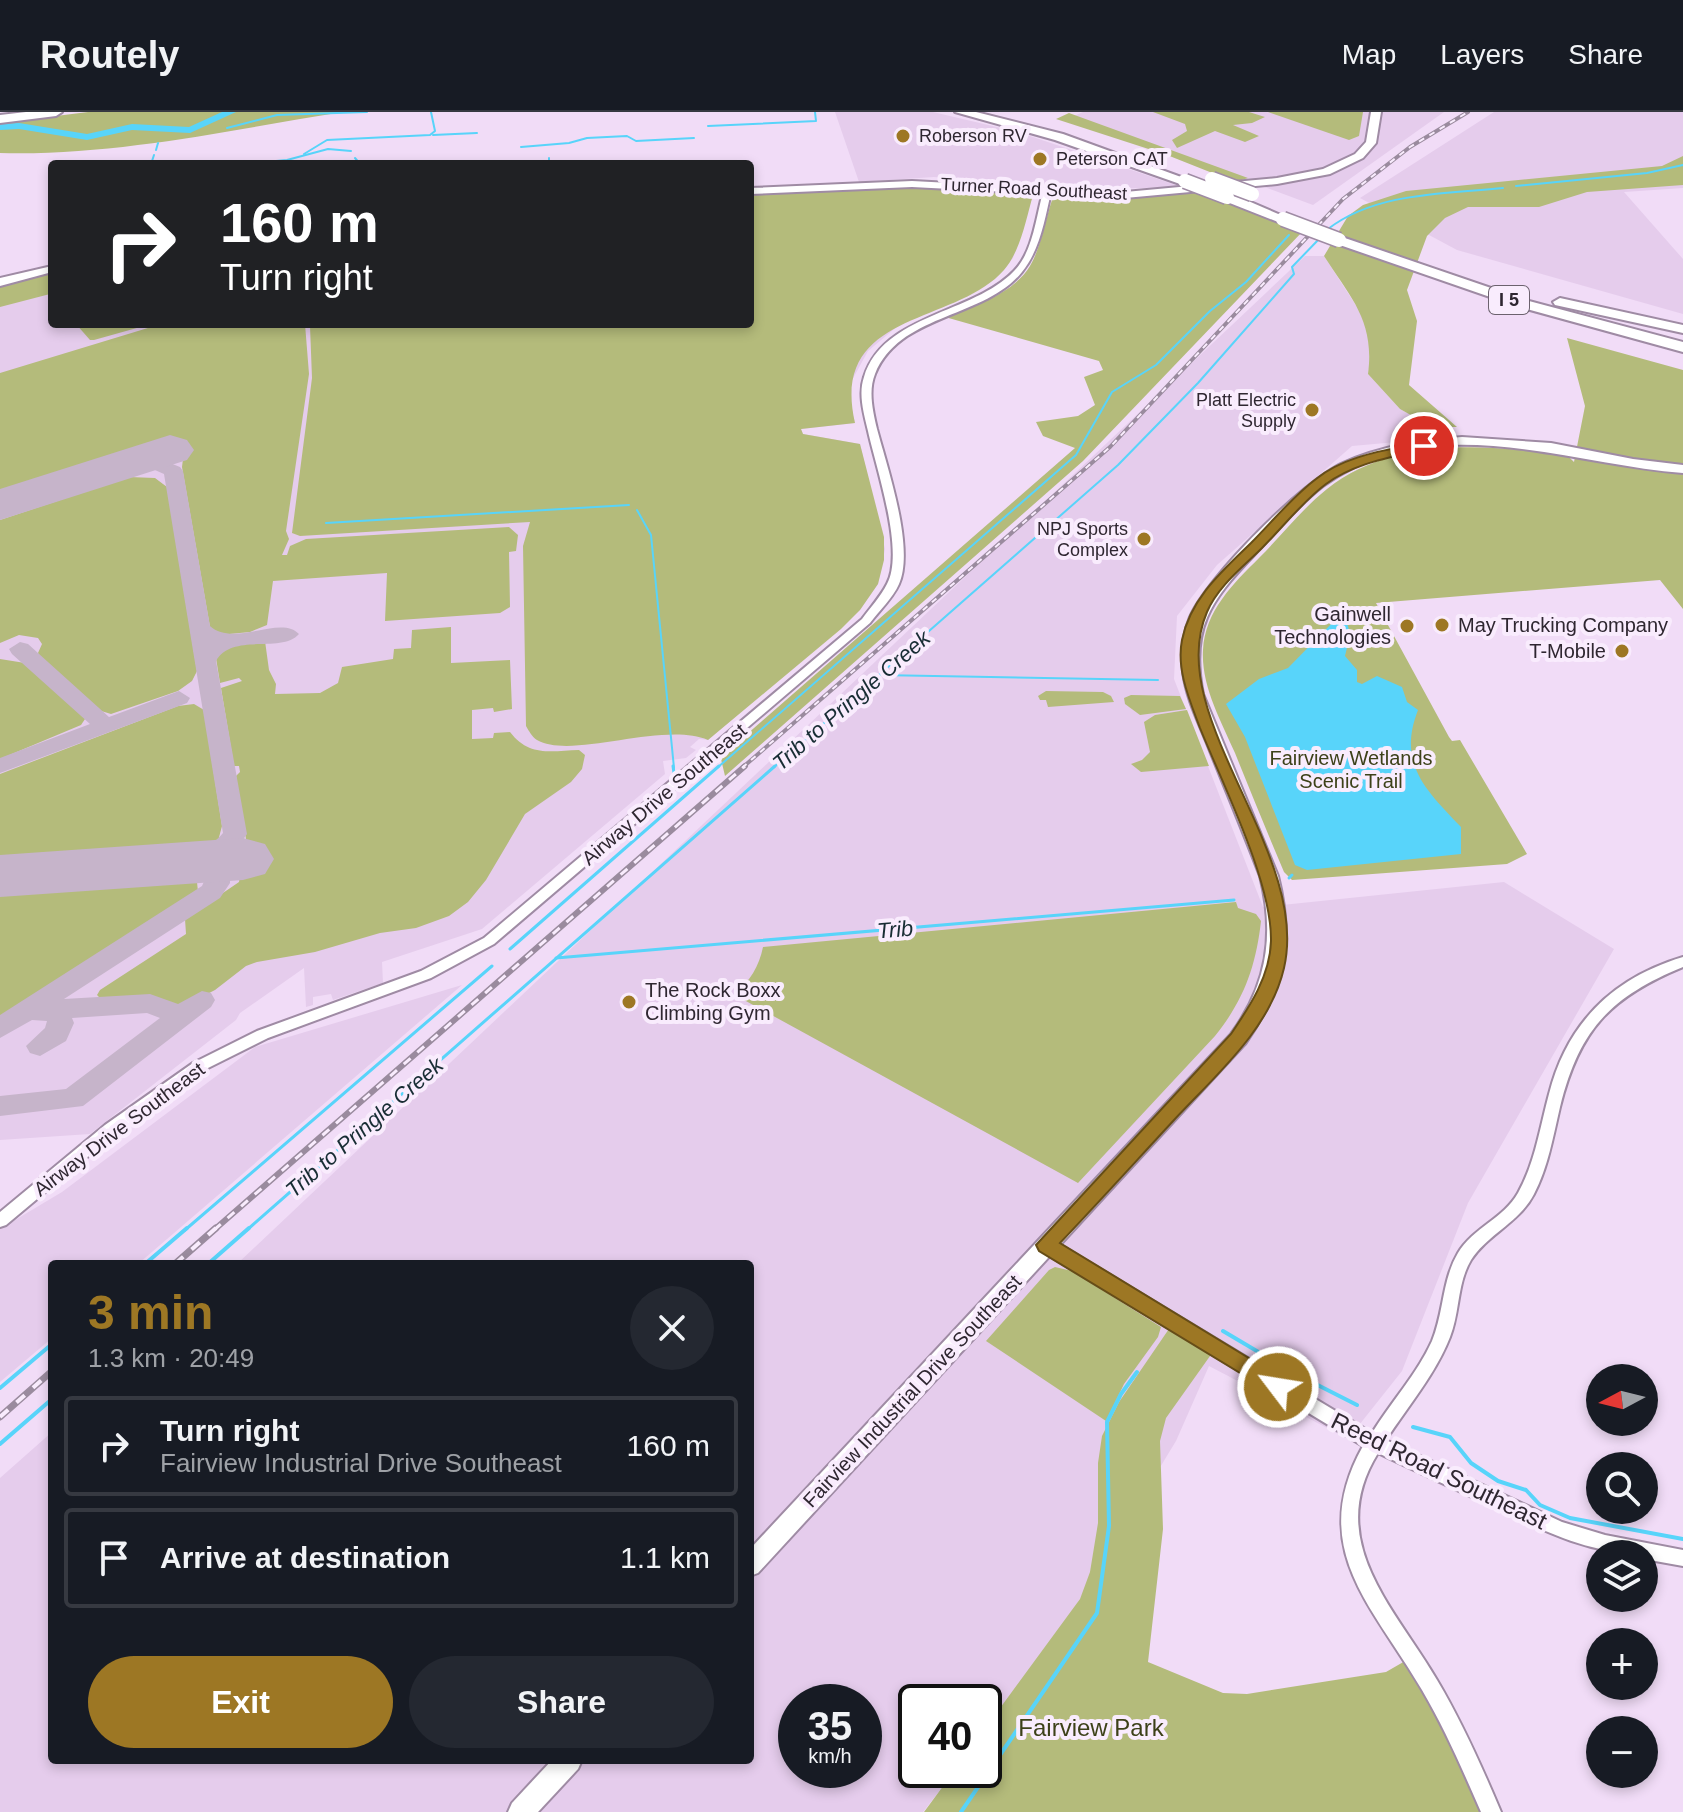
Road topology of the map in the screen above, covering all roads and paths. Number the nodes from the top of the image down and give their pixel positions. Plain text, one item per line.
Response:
1 (56, 112) edge
2 (961, 112) edge
3 (1008, 112) edge
4 (1376, 112) edge
5 (0, 119) edge
6 (754, 191) edge
7 (1047, 192) junction
8 (1288, 214) junction
9 (1344, 235) junction
10 (48, 270) edge
11 (1451, 281) junction
12 (0, 282) edge
13 (1560, 302) junction
14 (1683, 329) edge
15 (1683, 335) edge
16 (1683, 347) edge
17 (1683, 356) edge
18 (1683, 469) edge
19 (1683, 962) edge
20 (0, 1221) edge
21 (1046, 1245) junction
22 (1374, 1443) junction
23 (1683, 1558) edge
24 (754, 1561) edge
25 (565, 1764) edge
26 (521, 1812) edge
27 (1491, 1812) edge

1 - 5 highway
2 - 8 highway, I 5, bridge
3 - 8 highway, I 5, bridge
4 - 7 main road, Turner Road Southeast
6 - 7 main road, Turner Road Southeast
7 - 20 street, Airway Drive Southeast
8 - 9 highway, I 5, bridge
9 - 11 highway, I 5
9 - 13 highway, I 5
10 - 12 main road
11 - 16 highway, I 5
11 - 17 highway, I 5
13 - 14 highway
13 - 15 highway, I 5
18 - 21 main road, Fairview Industrial Drive Southeast
19 - 22 street
21 - 22 street, Reed Road Southeast
21 - 24 main road, Fairview Industrial Drive Southeast
22 - 23 street, Reed Road Southeast
22 - 27 street
25 - 26 main road

